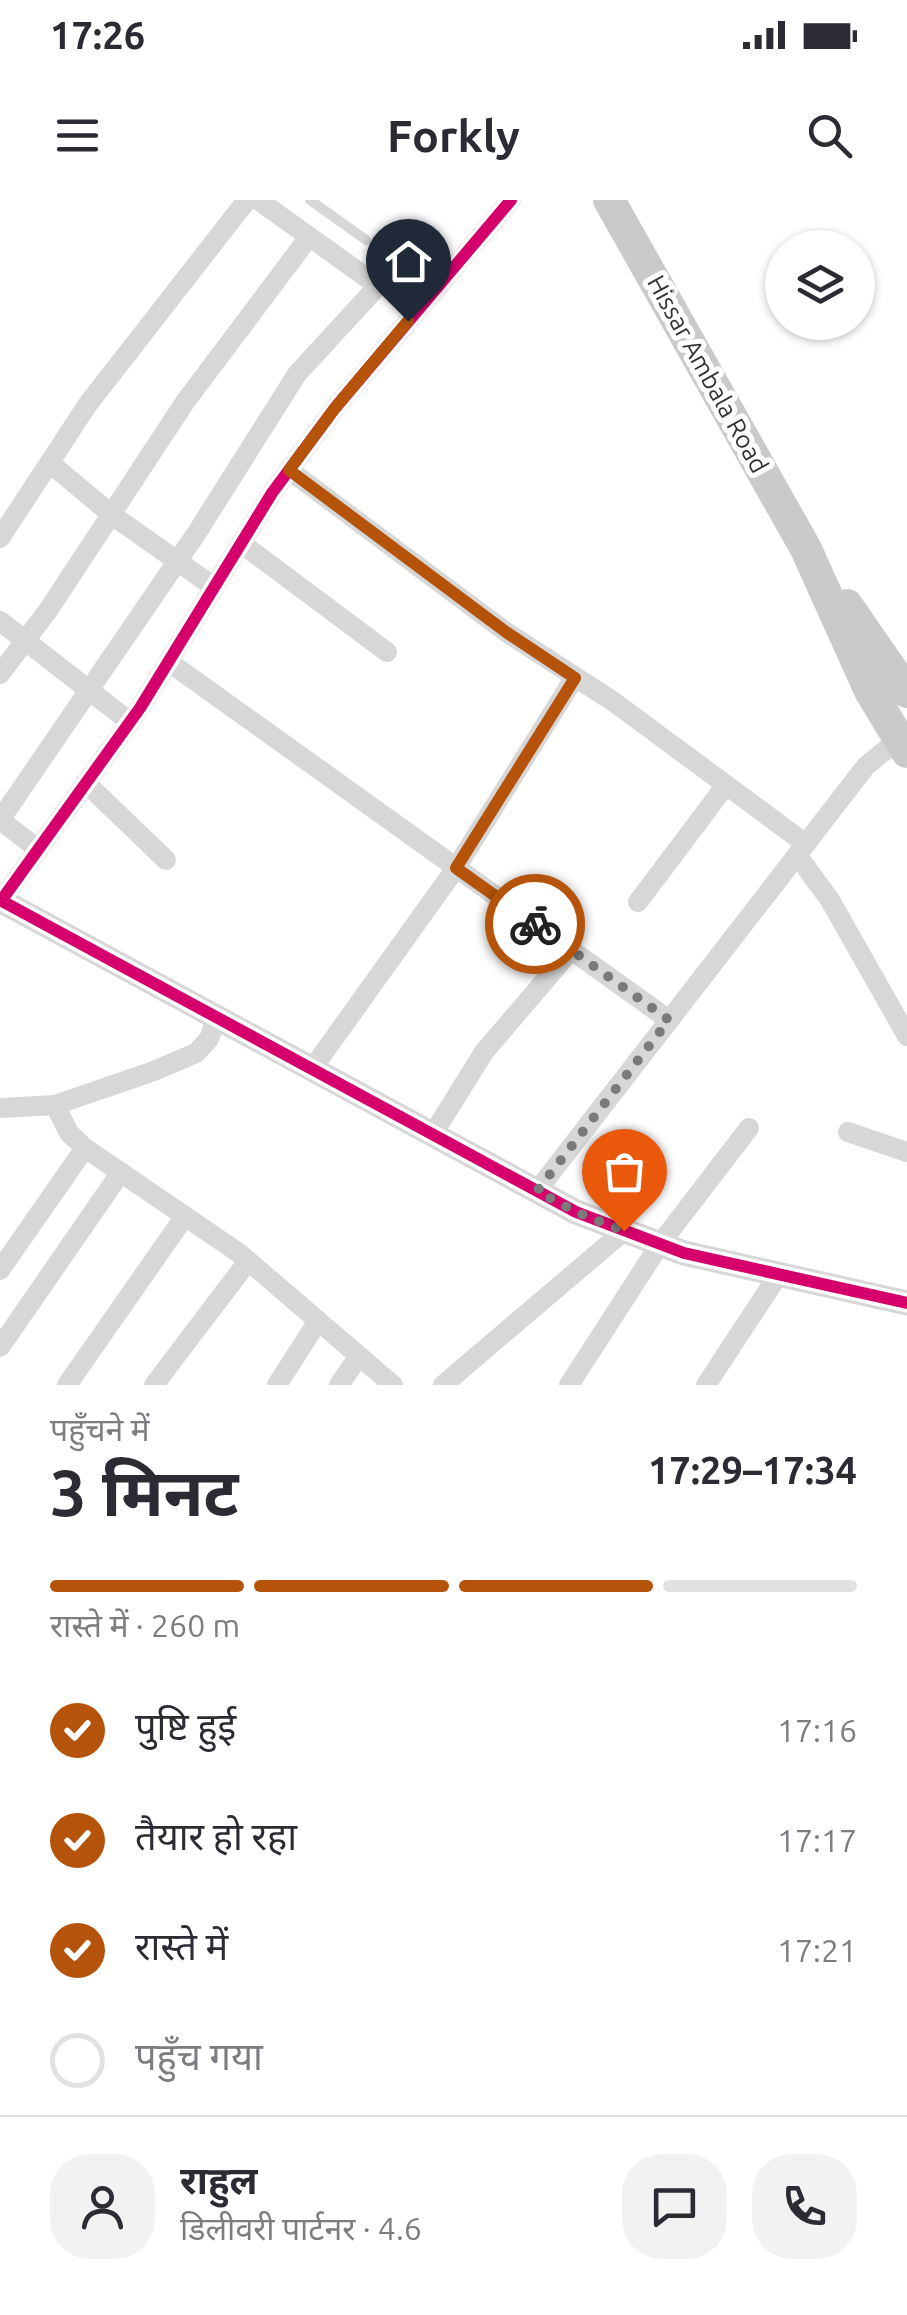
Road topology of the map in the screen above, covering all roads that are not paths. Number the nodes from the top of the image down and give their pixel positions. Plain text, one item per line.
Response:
1 (247, 200) edge
2 (258, 200) edge
3 (310, 200) edge
4 (512, 200) edge
5 (614, 202) edge
6 (309, 238) junction
7 (366, 240) dead end
8 (377, 285) junction
9 (432, 292) junction
10 (50, 463) junction
11 (289, 470) junction
12 (112, 515) junction
13 (0, 538) edge
14 (241, 543) junction
15 (806, 549) junction
16 (178, 561) junction
17 (214, 588) junction
18 (0, 622) edge
19 (24, 642) junction
20 (387, 652) dead end
21 (169, 662) junction
22 (0, 674) edge
23 (575, 678) junction
24 (89, 690) junction
25 (907, 692) edge
26 (130, 722) junction
27 (903, 746) edge
28 (86, 783) junction
29 (726, 785) junction
30 (0, 820) edge
31 (38, 849) junction
32 (802, 850) junction
33 (166, 860) dead end
34 (456, 868) junction
35 (0, 901) edge
36 (638, 902) dead end
37 (571, 950) junction
38 (217, 1017) junction
39 (669, 1020) junction
40 (907, 1036) edge
41 (312, 1068) junction
42 (56, 1105) junction
43 (2, 1110) edge
44 (749, 1128) dead end
45 (848, 1132) dead end
46 (433, 1134) junction
47 (85, 1148) junction
48 (907, 1152) edge
49 (122, 1172) junction
50 (537, 1191) junction
51 (185, 1216) junction
52 (624, 1231) junction
53 (660, 1244) junction
54 (248, 1261) junction
55 (0, 1270) edge
56 (780, 1274) junction
57 (907, 1303) edge
58 (318, 1321) junction
59 (0, 1347) edge
60 (359, 1356) junction
61 (67, 1385) edge
62 (154, 1385) edge
63 (277, 1385) edge
64 (339, 1385) edge
65 (393, 1385) edge
66 (442, 1385) edge
67 (569, 1385) edge
68 (707, 1385) edge

1 - 10 street
2 - 6 street
3 - 7 lane
4 - 9 street
5 - 15 main road, Hissar Ambala Road
6 - 8 street
6 - 12 street
8 - 9 street
8 - 16 street
9 - 11 street
10 - 12 street
10 - 13 street
11 - 14 street
11 - 23 street
12 - 16 street
12 - 19 street
14 - 17 street
14 - 20 street
15 - 25 main road, Hissar Ambala Road
15 - 27 main road, Hissar Ambala Road
16 - 17 street
16 - 24 street
17 - 21 street
18 - 19 street
19 - 22 street
19 - 24 street
21 - 26 street
21 - 34 street
23 - 29 street
23 - 34 street
24 - 26 street
24 - 30 street
26 - 28 street
27 - 32 street
28 - 31 street
28 - 33 street
29 - 32 street
29 - 36 street
30 - 31 street
31 - 35 street
32 - 39 street
32 - 40 street
34 - 37 street
34 - 41 street
35 - 38 street
37 - 39 street
37 - 46 street
38 - 41 street
38 - 42 street
39 - 50 street
41 - 46 street
42 - 43 street
42 - 47 street
44 - 53 street
45 - 48 street
46 - 50 street
47 - 49 street
47 - 55 street
49 - 51 street
49 - 59 street
50 - 52 street
51 - 54 street
51 - 61 street
52 - 53 street
52 - 66 street
53 - 56 street
53 - 67 street
54 - 58 street
54 - 62 street
56 - 57 street
56 - 68 street
58 - 60 street
58 - 63 street
60 - 64 street
60 - 65 street

